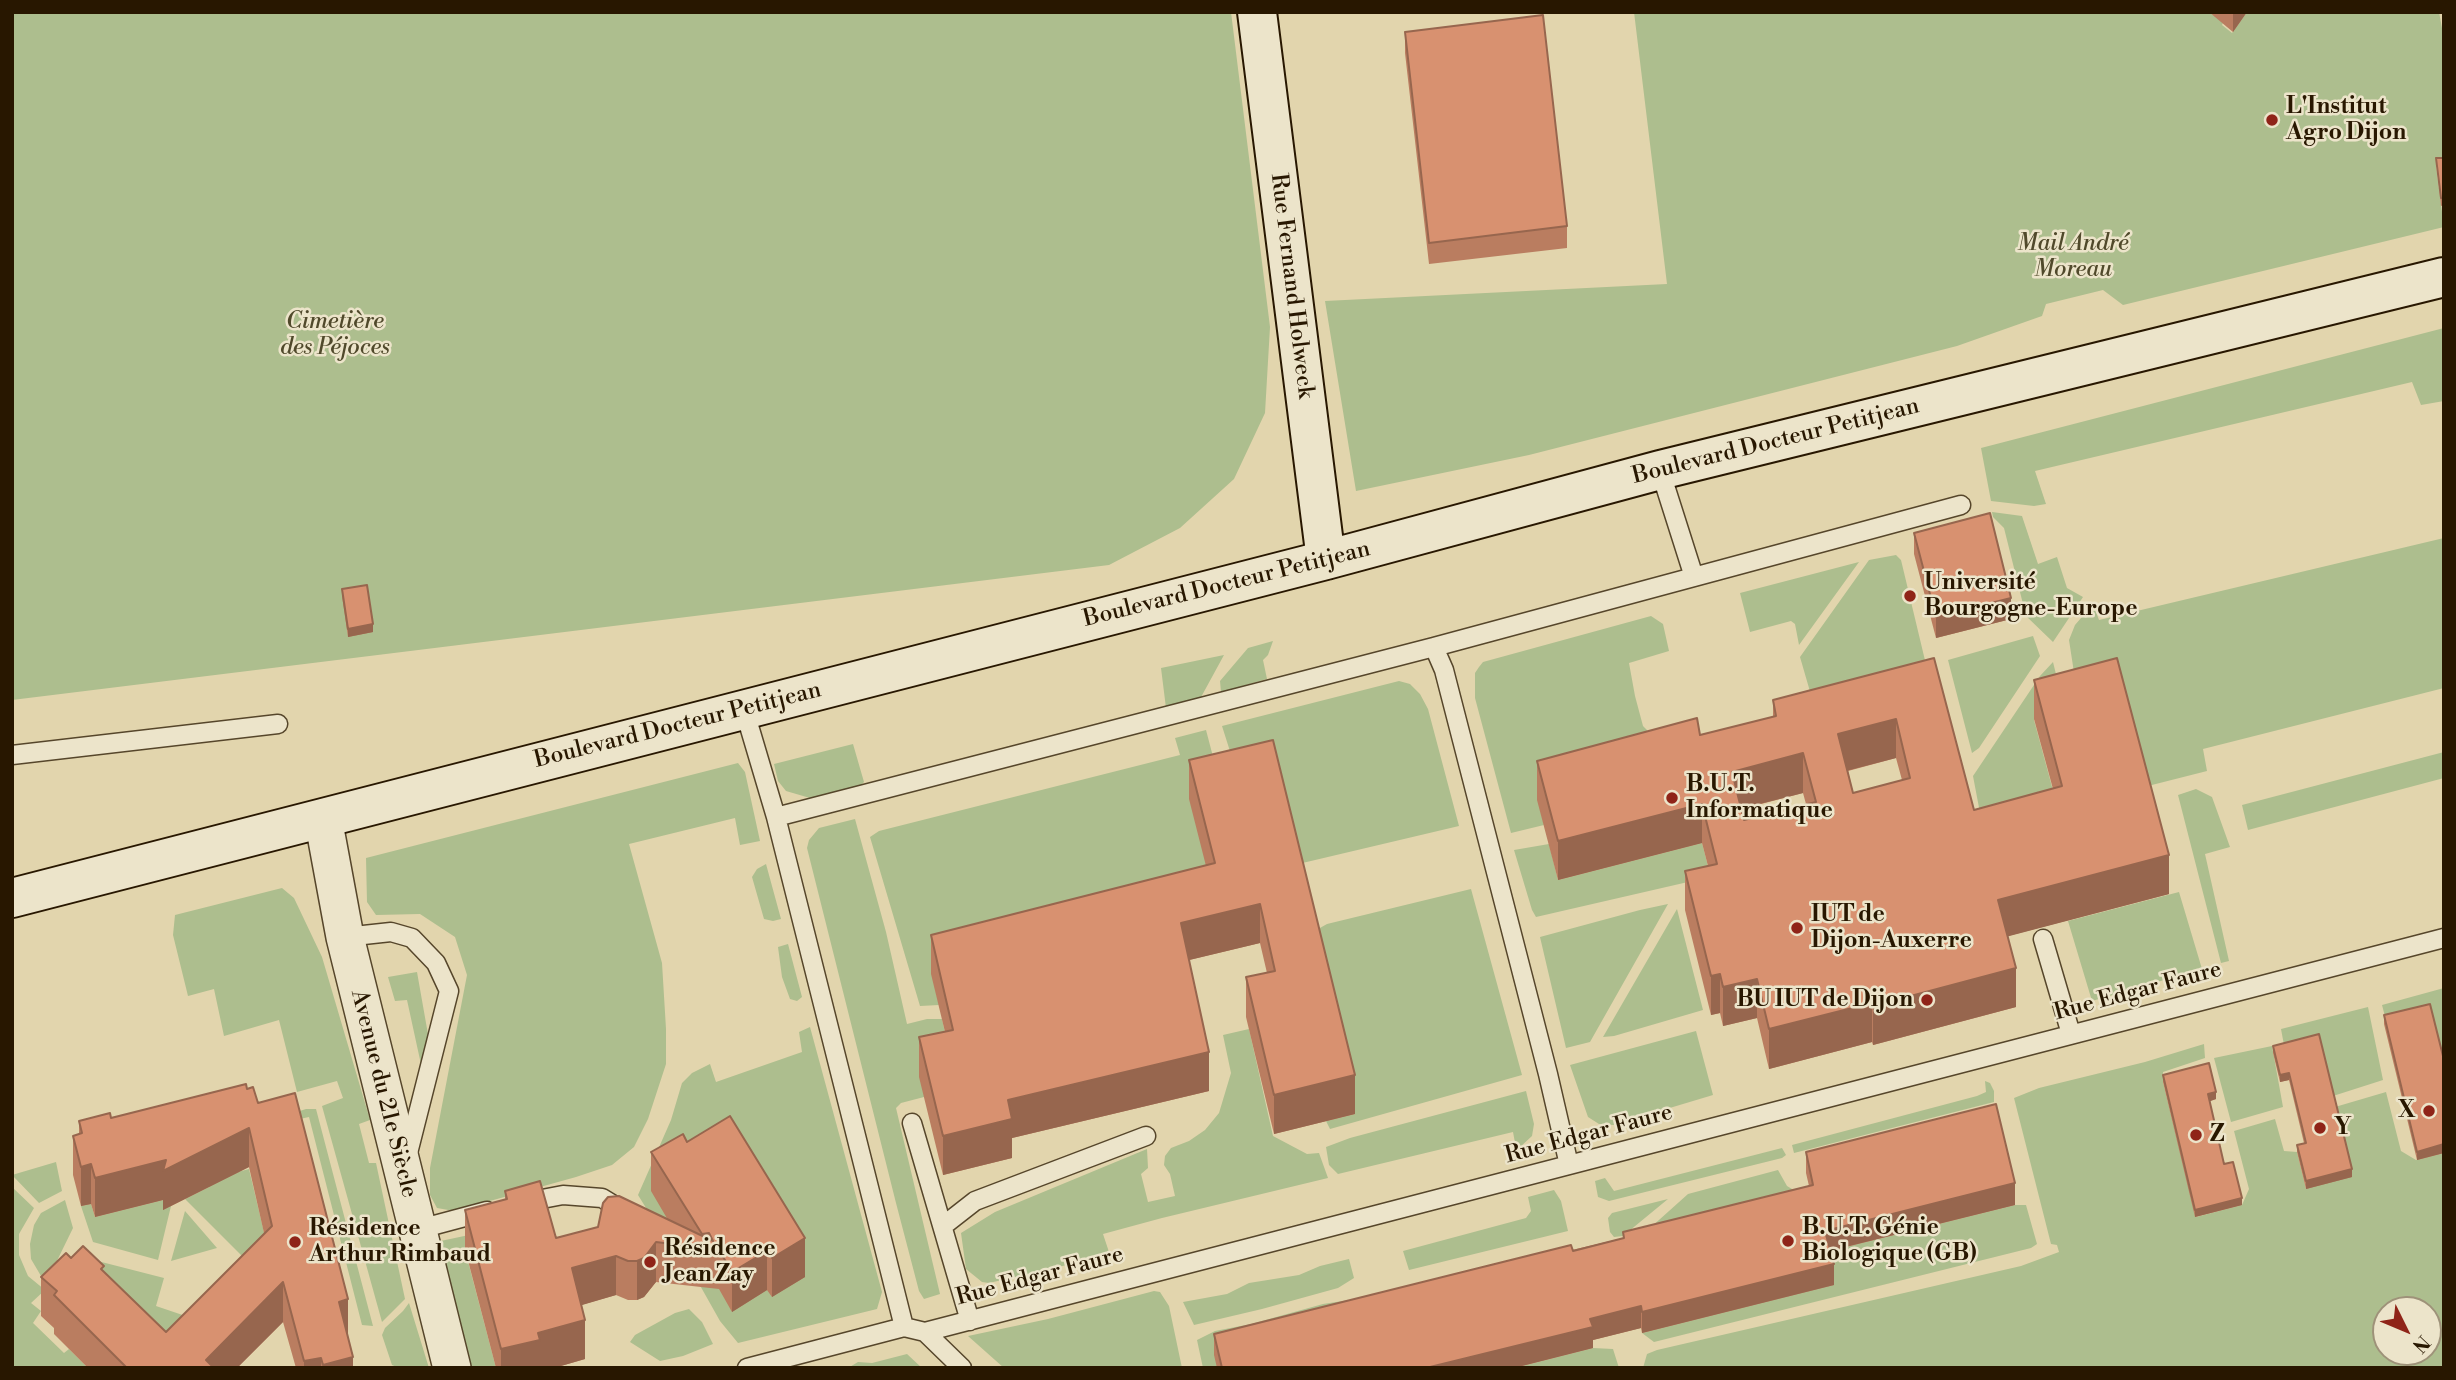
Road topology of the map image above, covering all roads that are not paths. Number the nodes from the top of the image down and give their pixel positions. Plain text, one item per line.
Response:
1 (1257, 12) edge
2 (2444, 277) edge
3 (1660, 470) junction
4 (1961, 505) dead end
5 (1326, 561) junction
6 (1694, 577) junction
7 (1434, 647) junction
8 (744, 709) junction
9 (278, 724) dead end
10 (12, 755) edge
11 (776, 817) junction
12 (323, 818) junction
13 (12, 898) edge
14 (345, 937) junction
15 (2444, 937) edge
16 (2043, 939) dead end
17 (2071, 1034) junction
18 (912, 1123) dead end
19 (1146, 1136) dead end
20 (1569, 1165) junction
21 (403, 1175) junction
22 (634, 1217) edge
23 (943, 1226) junction
24 (416, 1230) junction
25 (970, 1321) junction
26 (904, 1327) junction
27 (925, 1332) junction
28 (797, 1362) edge
29 (452, 1368) edge
30 (747, 1368) edge
31 (962, 1368) edge

1 - 5 main road, Rue Fernand Holweck
2 - 3 main road, Boulevard Docteur Petitjean
3 - 5 main road, Boulevard Docteur Petitjean
3 - 6 lane
4 - 6 lane
5 - 8 main road, Boulevard Docteur Petitjean
6 - 7 lane
7 - 11 lane
7 - 20 lane
8 - 11 lane
8 - 12 main road, Boulevard Docteur Petitjean
9 - 10 lane
11 - 26 lane
12 - 13 main road, Boulevard Docteur Petitjean
12 - 14 street, Avenue du 21e Siècle
14 - 21 street, Avenue du 21e Siècle
14 - 21 lane
15 - 17 lane, Rue Edgar Faure
16 - 17 lane
17 - 20 lane, Rue Edgar Faure
18 - 23 lane
19 - 23 lane
20 - 25 lane, Rue Edgar Faure
21 - 24 street, Avenue du 21e Siècle
22 - 24 lane
23 - 25 lane
24 - 29 street, Avenue du 21e Siècle
25 - 27 lane, Rue Edgar Faure
26 - 27 lane, Rue Edgar Faure
26 - 28 lane, Rue Edgar Faure
27 - 31 lane
28 - 30 lane, Rue Edgar Faure

